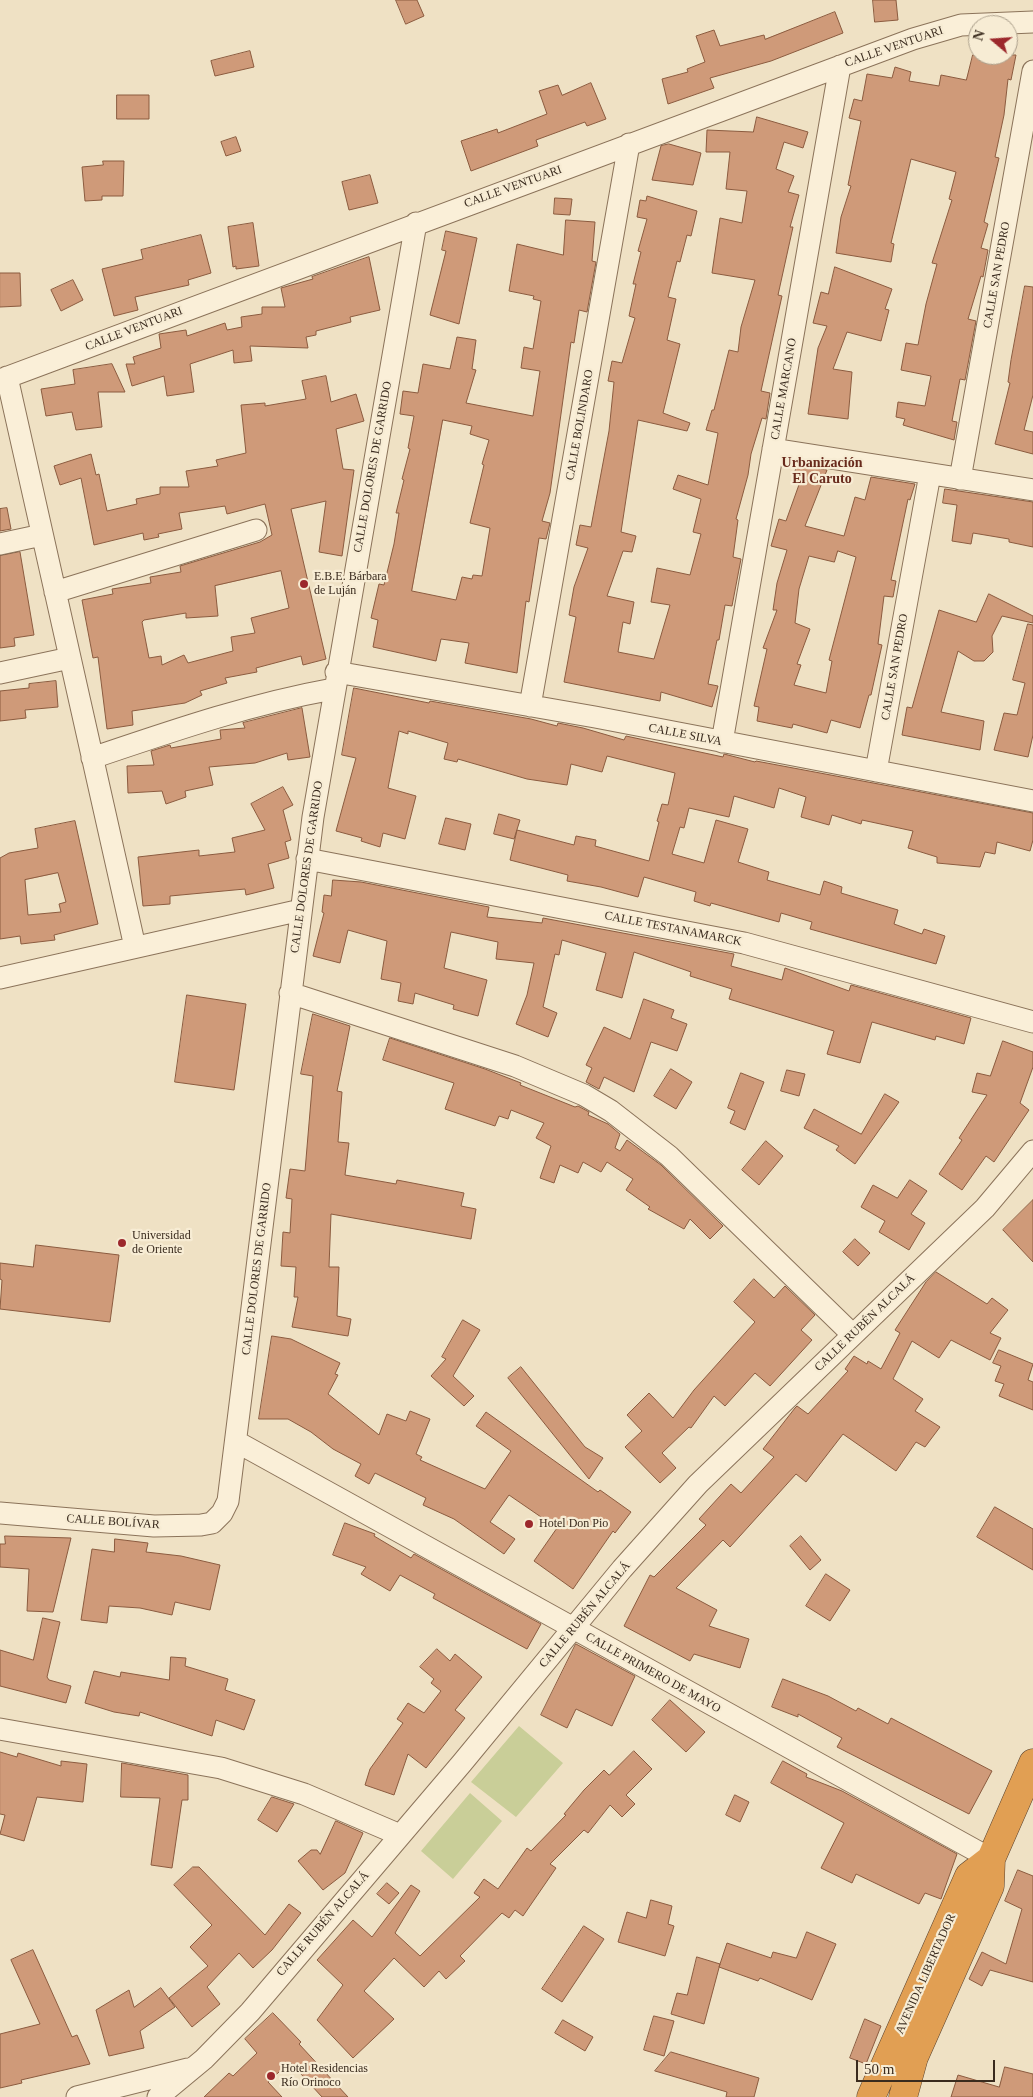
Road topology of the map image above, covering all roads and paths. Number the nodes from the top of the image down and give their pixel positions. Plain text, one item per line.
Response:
1 (1033, 22) edge
2 (840, 66) junction
3 (1033, 72) edge
4 (629, 144) junction
5 (416, 223) junction
6 (4, 378) edge
7 (773, 449) junction
8 (930, 474) junction
9 (960, 479) junction
10 (1033, 490) edge
11 (256, 530) dead end
12 (42, 534) junction
13 (0, 544) edge
14 (55, 592) junction
15 (70, 658) junction
16 (0, 673) edge
17 (335, 681) junction
18 (530, 706) junction
19 (722, 742) junction
20 (92, 758) junction
21 (876, 771) junction
22 (1033, 801) edge
23 (307, 859) junction
24 (301, 910) junction
25 (134, 947) junction
26 (0, 978) edge
27 (290, 993) junction
28 (1033, 1022) edge
29 (1033, 1151) edge
30 (854, 1335) junction
31 (237, 1442) junction
32 (0, 1513) edge
33 (222, 1513) joint
34 (573, 1628) junction
35 (0, 1729) edge
36 (1033, 1763) edge
37 (400, 1835) junction
38 (991, 1859) junction
39 (193, 2068) junction
40 (77, 2097) edge
41 (158, 2097) edge
42 (871, 2097) edge
43 (903, 2097) edge

1 - 2 street, CALLE VENTUARI
2 - 4 street, CALLE VENTUARI
2 - 7 street, CALLE MARCANO
3 - 9 street, CALLE SAN PEDRO
4 - 5 street, CALLE VENTUARI
4 - 18 street, CALLE BOLINDARO
5 - 6 street, CALLE VENTUARI
5 - 17 street, CALLE DOLORES DE GARRIDO
6 - 12 street
7 - 8 street
7 - 19 street, CALLE MARCANO
8 - 9 street
8 - 21 street, CALLE SAN PEDRO
9 - 10 street
11 - 14 street
12 - 13 street
12 - 14 street
14 - 15 street
15 - 16 street
15 - 20 street
17 - 18 street, CALLE SILVA
17 - 20 street
17 - 23 street, CALLE DOLORES DE GARRIDO
18 - 19 street, CALLE SILVA
19 - 21 street, CALLE SILVA
20 - 25 street
21 - 22 street, CALLE SILVA
23 - 24 street, CALLE DOLORES DE GARRIDO
23 - 28 street, CALLE TESTANAMARCK
24 - 25 street
24 - 27 street, CALLE DOLORES DE GARRIDO
25 - 26 street
27 - 30 street
27 - 31 street, CALLE DOLORES DE GARRIDO
29 - 30 street, CALLE RUBÉN ALCALÁ
30 - 34 street, CALLE RUBÉN ALCALÁ
31 - 33 street, CALLE DOLORES DE GARRIDO
31 - 34 street, CALLE PRIMERO DE MAYO
32 - 33 street, CALLE BOLÍVAR
34 - 37 street, CALLE RUBÉN ALCALÁ
34 - 38 street, CALLE PRIMERO DE MAYO
35 - 37 street
36 - 38 highway, AVENIDA LIBERTADOR
37 - 39 street, CALLE RUBÉN ALCALÁ
38 - 42 highway, AVENIDA LIBERTADOR
38 - 43 highway, AVENIDA LIBERTADOR
39 - 40 street
39 - 41 street, CALLE RUBÉN ALCALÁ

